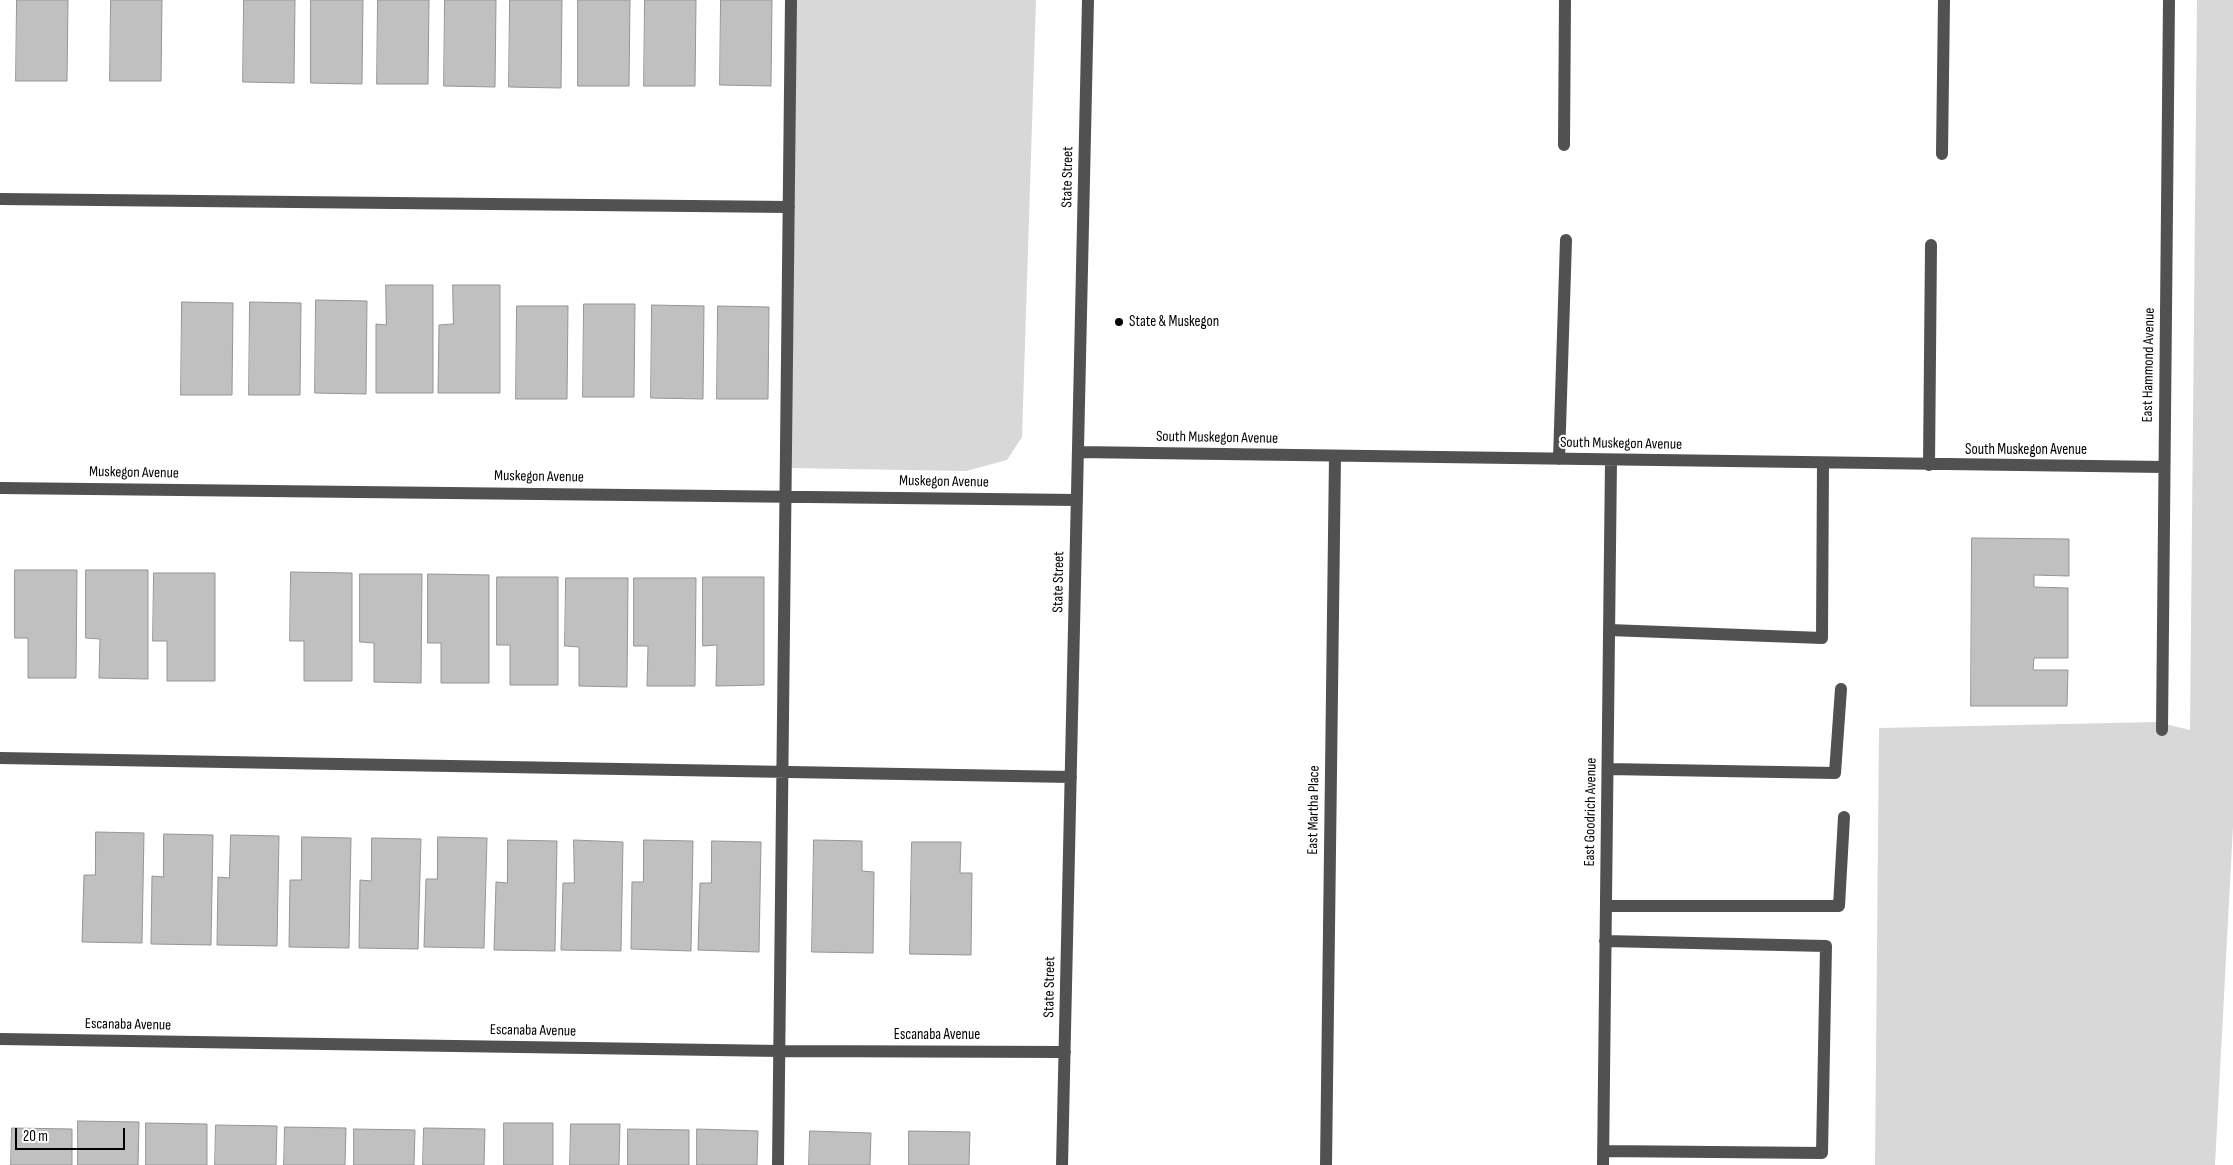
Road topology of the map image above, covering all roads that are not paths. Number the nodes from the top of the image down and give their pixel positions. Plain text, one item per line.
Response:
1 (791, 0) edge
2 (1088, 0) edge
3 (1565, 0) edge
4 (1944, 0) edge
5 (2169, 0) edge
6 (1564, 145) dead end
7 (1942, 154) dead end
8 (0, 199) edge
9 (789, 207) junction
10 (1566, 240) dead end
11 (1930, 246) dead end
12 (1078, 452) junction
13 (1335, 456) junction
14 (1559, 459) junction
15 (1611, 460) junction
16 (1822, 464) junction
17 (1929, 465) junction
18 (2164, 467) junction
19 (0, 488) edge
20 (786, 496) junction
21 (1077, 500) junction
22 (1609, 630) junction
23 (1841, 689) dead end
24 (2162, 730) dead end
25 (0, 758) edge
26 (1608, 769) junction
27 (783, 772) junction
28 (1071, 777) junction
29 (1844, 817) dead end
30 (1606, 906) junction
31 (1605, 942) junction
32 (0, 1040) edge
33 (780, 1051) junction
34 (1065, 1052) junction
35 (1603, 1151) junction
36 (778, 1165) edge
37 (1062, 1165) edge
38 (1326, 1165) edge
39 (1603, 1165) edge

1 - 9 street
2 - 12 street, State Street
3 - 6 street
4 - 7 street
5 - 18 street, East Hammond Avenue
8 - 9 street
9 - 20 street
10 - 14 street
11 - 17 street
12 - 13 street, South Muskegon Avenue
12 - 21 street, State Street
13 - 14 street, South Muskegon Avenue
13 - 38 street, East Martha Place
14 - 15 street, South Muskegon Avenue
15 - 16 street, South Muskegon Avenue
15 - 22 street, East Goodrich Avenue
16 - 17 street, South Muskegon Avenue
16 - 22 street
17 - 18 street, South Muskegon Avenue
18 - 24 street, East Hammond Avenue
19 - 20 street, Muskegon Avenue
20 - 21 street, Muskegon Avenue
20 - 27 street
21 - 28 street, State Street
22 - 26 street, East Goodrich Avenue
23 - 26 street
25 - 27 street
26 - 30 street, East Goodrich Avenue
27 - 28 street
27 - 33 street
28 - 34 street, State Street
29 - 30 street
30 - 31 street, East Goodrich Avenue
31 - 35 street, East Goodrich Avenue
31 - 35 street
32 - 33 street, Escanaba Avenue
33 - 34 street, Escanaba Avenue
33 - 36 street
34 - 37 street, State Street
35 - 39 street, East Goodrich Avenue

